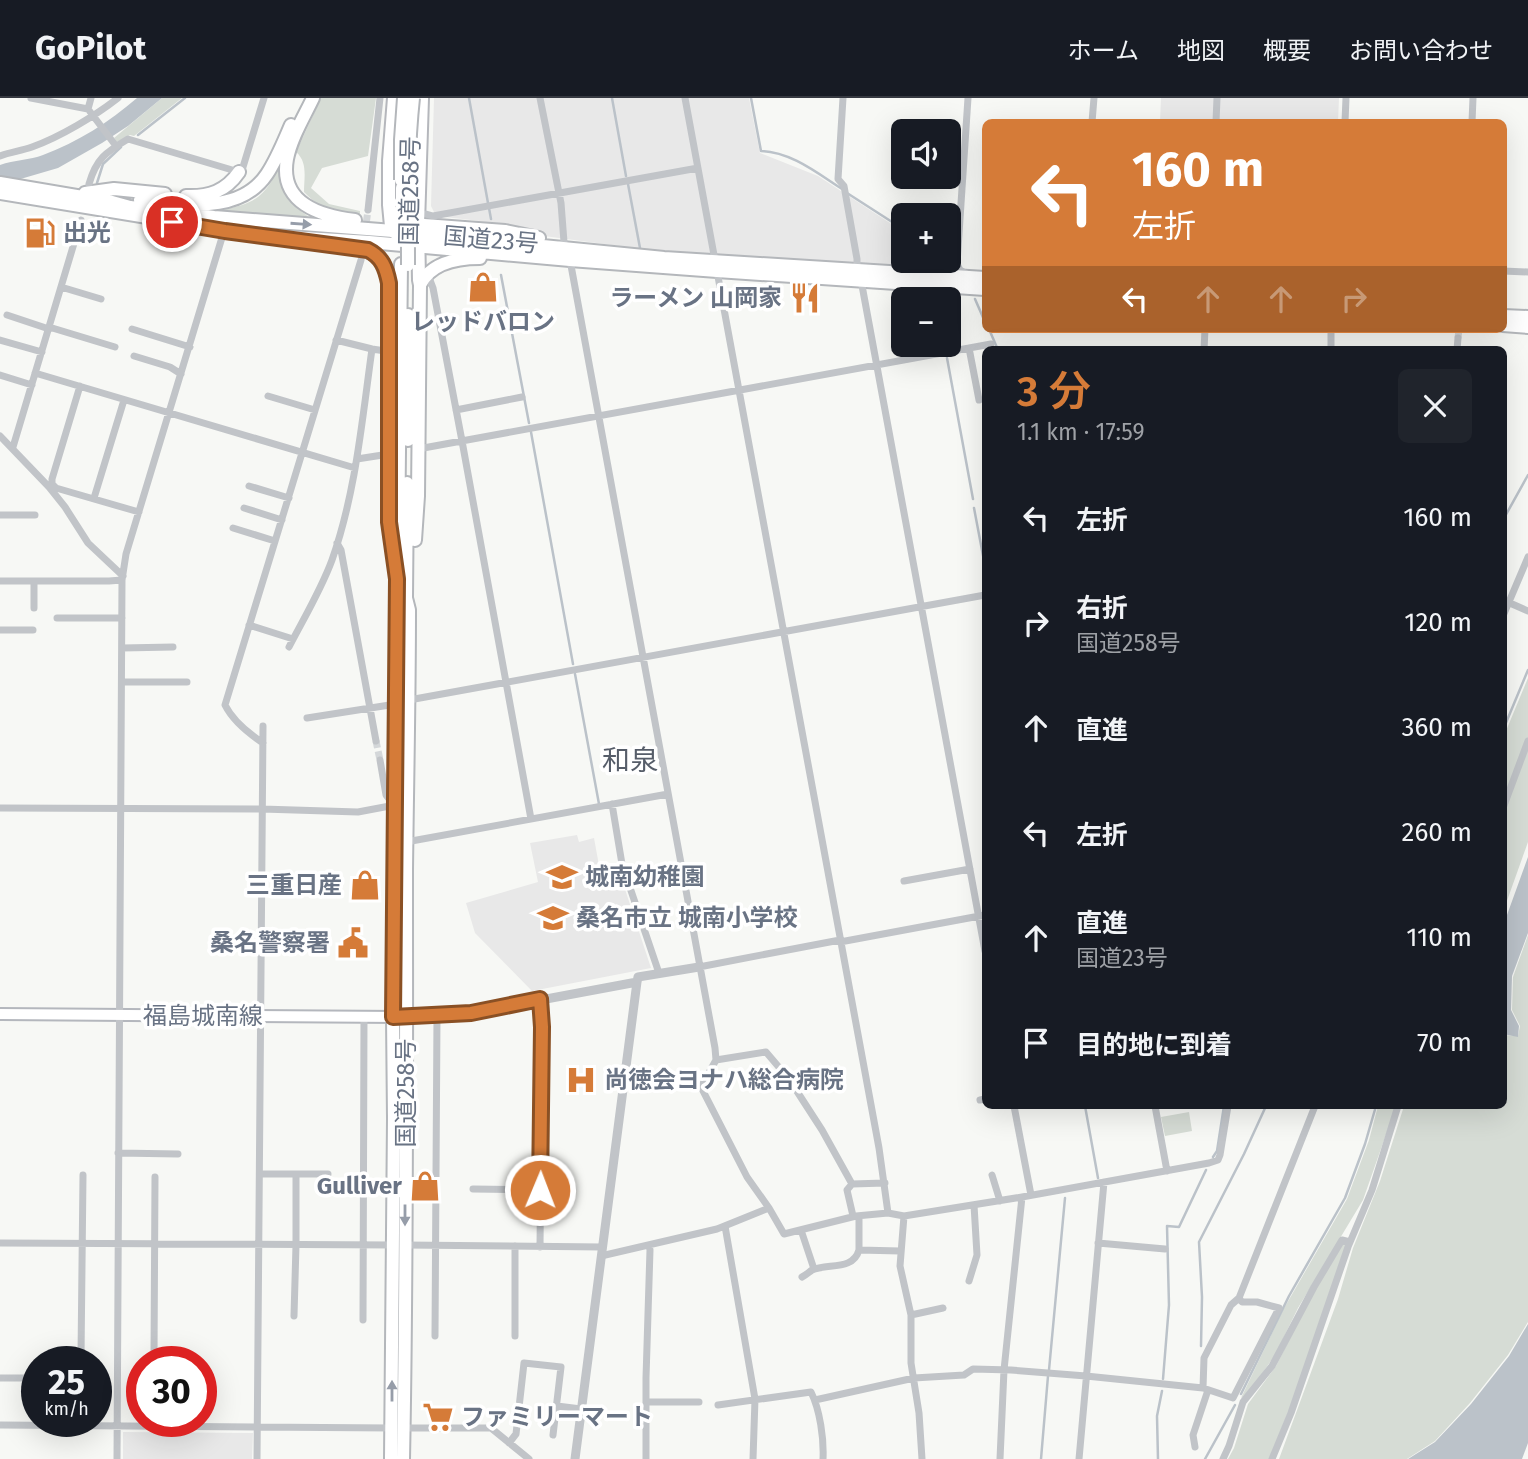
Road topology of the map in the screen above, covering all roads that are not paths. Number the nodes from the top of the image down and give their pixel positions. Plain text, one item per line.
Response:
1 (31, 98) edge
2 (91, 98) edge
3 (118, 98) edge
4 (264, 98) edge
5 (305, 98) edge
6 (313, 98) edge
7 (380, 98) edge
8 (394, 98) edge
9 (404, 98) edge
10 (414, 98) edge
11 (422, 98) edge
12 (540, 98) edge
13 (685, 98) edge
14 (843, 98) edge
15 (968, 98) edge
16 (1094, 98) edge
17 (1217, 98) edge
18 (1346, 98) edge
19 (1473, 98) edge
20 (92, 115) junction
21 (1092, 119) edge
22 (1216, 119) edge
23 (1345, 119) edge
24 (1472, 119) edge
25 (114, 144) junction
26 (0, 156) edge
27 (374, 161) junction
28 (389, 161) junction
29 (698, 168) junction
30 (239, 172) junction
31 (0, 183) edge
32 (89, 184) dead end
33 (16, 191) junction
34 (558, 192) junction
35 (0, 193) edge
36 (75, 195) junction
37 (112, 202) junction
38 (368, 210) tunnel mouth
39 (81, 220) dead end
40 (394, 226) junction
41 (225, 231) junction
42 (419, 231) junction
43 (257, 235) junction
44 (369, 242) junction
45 (561, 244) junction
46 (522, 255) junction
47 (361, 260) dead end
48 (570, 260) junction
49 (404, 265) junction
50 (716, 266) junction
51 (1507, 271) edge
52 (1528, 272) edge
53 (859, 276) junction
54 (979, 278) edge
55 (424, 279) junction
56 (61, 287) junction
57 (982, 289) edge
58 (101, 299) dead end
59 (7, 315) dead end
60 (1507, 316) edge
61 (1528, 317) edge
62 (1507, 325) edge
63 (1528, 327) edge
64 (49, 328) junction
65 (132, 329) dead end
66 (1458, 338) tunnel mouth
67 (0, 340) edge
68 (336, 340) junction
69 (991, 344) dead end
70 (190, 346) junction
71 (1457, 346) edge
72 (115, 347) dead end
73 (969, 348) junction
74 (372, 349) junction
75 (42, 352) junction
76 (391, 352) junction
77 (134, 356) dead end
78 (877, 364) junction
79 (35, 373) junction
80 (181, 374) junction
81 (0, 375) edge
82 (32, 385) junction
83 (80, 386) junction
84 (739, 389) junction
85 (268, 396) dead end
86 (522, 397) dead end
87 (124, 400) junction
88 (979, 400) dead end
89 (315, 410) junction
90 (456, 410) junction
91 (168, 412) junction
92 (598, 415) junction
93 (0, 436) edge
94 (462, 441) junction
95 (13, 447) junction
96 (418, 449) junction
97 (302, 452) junction
98 (389, 454) junction
99 (356, 464) junction
100 (50, 486) junction
101 (249, 486) dead end
102 (94, 498) junction
103 (289, 498) junction
104 (244, 508) dead end
105 (139, 512) junction
106 (0, 515) edge
107 (34, 515) dead end
108 (282, 520) junction
109 (233, 528) dead end
110 (275, 541) junction
111 (337, 543) junction
112 (1528, 557) edge
113 (122, 578) junction
114 (397, 579) junction
115 (0, 581) edge
116 (34, 581) junction
117 (982, 596) edge
118 (1507, 599) edge
119 (1507, 601) edge
120 (922, 607) junction
121 (34, 608) dead end
122 (409, 610) junction
123 (1528, 611) edge
124 (57, 618) dead end
125 (122, 618) junction
126 (249, 625) junction
127 (0, 630) edge
128 (33, 630) dead end
129 (783, 631) junction
130 (173, 647) dead end
131 (122, 648) junction
132 (643, 657) junction
133 (122, 682) junction
134 (187, 682) dead end
135 (506, 682) junction
136 (403, 702) junction
137 (370, 708) junction
138 (307, 718) dead end
139 (263, 726) dead end
140 (376, 741) tunnel mouth
141 (1528, 741) edge
142 (262, 743) junction
143 (380, 760) tunnel mouth
144 (668, 794) junction
145 (1507, 797) edge
146 (612, 804) junction
147 (395, 805) junction
148 (0, 808) edge
149 (121, 809) junction
150 (262, 809) junction
151 (531, 819) junction
152 (407, 842) junction
153 (970, 869) junction
154 (904, 881) dead end
155 (982, 916) edge
156 (840, 941) junction
157 (699, 967) junction
158 (659, 973) junction
159 (636, 982) junction
160 (540, 999) junction
161 (0, 1014) edge
162 (120, 1015) junction
163 (261, 1016) junction
164 (437, 1016) junction
165 (364, 1017) junction
166 (393, 1017) junction
167 (407, 1017) junction
168 (716, 1060) junction
169 (1014, 1109) edge
170 (1156, 1109) edge
171 (1228, 1109) edge
172 (1314, 1109) edge
173 (1397, 1109) edge
174 (118, 1153) junction
175 (178, 1154) dead end
176 (1167, 1171) junction
177 (260, 1174) junction
178 (296, 1174) junction
179 (328, 1174) dead end
180 (83, 1175) dead end
181 (992, 1175) dead end
182 (155, 1177) dead end
183 (884, 1182) junction
184 (1104, 1182) junction
185 (852, 1184) junction
186 (473, 1189) dead end
187 (540, 1190) junction
188 (1027, 1196) junction
189 (1000, 1201) junction
190 (974, 1205) junction
191 (769, 1208) junction
192 (888, 1213) junction
193 (856, 1216) junction
194 (904, 1216) junction
195 (725, 1226) junction
196 (801, 1230) junction
197 (1350, 1242) junction
198 (0, 1243) edge
199 (1098, 1243) junction
200 (83, 1244) junction
201 (118, 1244) junction
202 (154, 1244) junction
203 (259, 1244) junction
204 (296, 1245) junction
205 (363, 1245) junction
206 (399, 1245) junction
207 (436, 1245) junction
208 (649, 1245) junction
209 (515, 1246) junction
210 (540, 1247) junction
211 (1164, 1248) dead end
212 (859, 1250) junction
213 (601, 1251) junction
214 (900, 1251) junction
215 (814, 1269) junction
216 (802, 1277) dead end
217 (969, 1282) dead end
218 (1239, 1298) junction
219 (943, 1308) dead end
220 (911, 1315) junction
221 (294, 1316) dead end
222 (363, 1320) dead end
223 (435, 1336) dead end
224 (515, 1336) dead end
225 (81, 1346) edge
226 (154, 1346) edge
227 (1004, 1370) junction
228 (1086, 1376) junction
229 (0, 1378) edge
230 (21, 1378) edge
231 (914, 1378) junction
232 (1206, 1389) junction
233 (1233, 1398) junction
234 (755, 1399) junction
235 (815, 1400) junction
236 (646, 1402) junction
237 (699, 1402) dead end
238 (1243, 1402) junction
239 (718, 1405) dead end
240 (557, 1406) junction
241 (581, 1409) junction
242 (0, 1425) edge
243 (117, 1426) junction
244 (257, 1426) junction
245 (398, 1428) junction
246 (553, 1435) dead end
247 (509, 1443) junction
248 (1195, 1447) dead end
249 (526, 1458) edge
250 (117, 1459) edge
251 (257, 1459) edge
252 (391, 1459) edge
253 (403, 1459) edge
254 (575, 1459) edge
255 (646, 1459) edge
256 (753, 1459) edge
257 (823, 1459) edge
258 (922, 1459) edge
259 (1000, 1459) edge
260 (1079, 1459) edge
261 (1223, 1459) edge
262 (1272, 1459) edge

1 - 20 street
2 - 20 street
3 - 20 street
4 - 30 street
5 - 37 main road
6 - 40 main road
7 - 27 street
8 - 28 main road
9 - 49 main road, 国道258号, bridge
10 - 40 main road
10 - 49 main road, 国道258号, bridge
11 - 42 main road
12 - 34 street
13 - 29 street
14 - 53 street
15 - 54 street
16 - 21 street
17 - 22 street
18 - 23 street
19 - 24 street
20 - 25 street
20 - 26 street
25 - 30 street
25 - 32 street
27 - 28 street
27 - 38 street
28 - 40 main road
29 - 34 street
29 - 50 street
30 - 36 main road
31 - 33 main road, 国道23号
33 - 35 main road, 国道23号
33 - 36 main road, 国道23号
33 - 41 main road, 国道23号
34 - 42 street
34 - 45 street
36 - 37 main road, 国道23号
37 -> 40 main road, 国道23号
39 - 56 street
40 - 42 main road
40 - 44 main road
41 - 43 main road, 国道23号
41 - 70 street
42 - 44 main road, 国道23号
42 - 45 main road, 国道23号
42 - 46 main road
42 - 55 main road
43 - 44 main road, 国道23号
43 - 76 main road
45 - 50 main road, 国道23号
46 - 48 main road, 国道23号
46 - 55 main road
47 - 68 street
48 - 50 main road, 国道23号
48 - 92 street
49 - 114 main road, 国道258号
49 - 122 main road, 国道258号
50 - 53 main road, 国道23号
50 - 84 street
51 - 52 street
53 - 54 main road, 国道23号
53 - 57 main road, 国道23号
53 - 78 street
55 - 90 street
55 - 96 main road
56 - 58 street
56 - 64 street
59 - 64 street
60 - 61 main road
62 - 63 main road
64 - 72 street
64 - 75 street
65 - 70 street
66 - 71 street
67 - 75 street
68 - 74 street
68 - 89 street
69 - 73 street
70 - 80 street
73 - 78 street
73 - 88 street
74 - 76 street
74 - 99 street
75 - 79 street
76 - 98 main road
77 - 80 street
78 - 84 street
78 - 120 street
79 - 82 street
79 - 83 street
80 - 91 street
81 - 82 street
82 - 95 street
83 - 87 street
83 - 100 street
84 - 92 street
84 - 129 street
85 - 89 street
86 - 90 street
87 - 91 street
87 - 102 street
89 - 97 street
90 - 94 street
91 - 97 street
91 - 105 street
92 - 94 street
92 - 132 street
93 - 95 street
94 - 96 street
94 - 135 street
95 - 100 street
96 - 122 main road
97 - 99 street
97 - 103 street
98 - 99 street
98 - 114 main road
99 - 111 street
100 - 102 street
100 - 113 street
101 - 103 street
102 - 105 street
103 - 108 street
104 - 108 street
105 - 113 street
106 - 107 street
108 - 110 street
109 - 110 street
110 - 126 street
111 - 126 street
111 - 137 street
112 - 118 street
113 - 116 street
113 - 125 street
114 - 136 main road, 国道258号
115 - 116 street
116 - 121 street
117 - 120 street
119 - 123 street
120 - 129 street
120 - 153 street
122 - 136 main road, 国道258号
124 - 125 street
125 - 131 street
126 - 142 street
127 - 128 street
129 - 132 street
129 - 156 street
130 - 131 street
131 - 133 street
132 - 135 street
132 - 144 street
133 - 134 street
133 - 149 street
135 - 136 street
135 - 151 street
136 - 137 street
136 - 147 main road, 国道258号
136 - 152 main road, 国道258号
137 - 138 street
137 - 140 street
139 - 142 street
141 - 145 street
142 - 150 street
143 - 147 street
144 - 146 street
144 - 157 street
146 - 151 street
146 - 158 street
147 - 150 street
147 - 166 main road, 国道258号
148 - 149 street
149 - 150 street
149 - 162 street
150 - 163 street
151 - 152 street
152 - 167 main road, 国道258号
153 - 154 street
153 - 155 street
155 - 156 street
156 - 157 street
156 - 183 street
157 - 158 street
157 - 168 street
158 - 159 street
159 - 160 street
159 - 213 street
160 - 164 street
160 - 187 street
161 - 162 main road, 福島城南線
162 - 163 main road, 福島城南線
162 - 174 street
163 - 165 main road, 福島城南線
163 - 177 street
164 - 167 street
164 - 207 street
165 - 166 main road, 福島城南線
165 - 205 street
166 - 167 main road, 福島城南線
166 - 206 main road, 国道258号
167 -> 206 main road, 国道258号
168 - 185 street
168 - 191 street
169 - 188 street
170 - 176 street
171 - 176 street
172 - 218 street
173 - 197 street
174 - 175 street
174 - 201 street
176 - 184 street
177 - 178 street
177 - 203 street
178 - 179 street
178 - 204 street
180 - 200 street
181 - 189 street
182 - 202 street
183 - 185 street
183 - 192 street
184 - 188 street
184 - 199 street
185 - 193 street
186 - 187 street
187 - 210 street
188 - 189 street
188 - 227 street
189 - 190 street
190 - 194 street
190 - 217 street
191 - 195 street
191 - 196 street
192 - 193 street
192 - 194 street
193 - 196 street
193 - 212 street
194 - 214 street
195 - 208 street
195 - 234 street
196 - 215 street
197 - 238 street
197 - 262 street
198 - 200 street
199 - 211 street
199 - 228 street
200 - 201 street
200 - 225 street
201 - 202 street
201 - 243 street
202 - 203 street
202 - 226 street
203 - 204 street
203 - 244 street
204 - 205 street
204 - 221 street
205 - 206 street
205 - 222 street
206 - 207 street
206 - 245 main road, 国道258号
207 - 209 street
207 - 223 street
208 - 213 street
208 - 236 street
209 - 210 street
209 - 224 street
210 - 213 street
212 - 214 street
212 - 215 street
213 - 241 street
214 - 220 street
215 - 216 street
218 - 232 street
218 - 233 street
219 - 220 street
220 - 231 street
227 - 228 street
227 - 231 street
227 - 259 street
228 - 232 street
228 - 260 street
229 - 230 street
231 - 235 street
231 - 258 street
232 - 233 street
232 - 248 street
233 - 238 street
234 - 235 street
234 - 239 street
234 - 256 street
235 - 257 street
236 - 237 street
236 - 255 street
238 - 261 street
240 - 241 street
240 - 246 street
240 - 247 street
241 - 254 street
242 - 243 street
243 - 244 street
243 - 250 street
244 - 245 street
244 - 251 street
245 - 247 street
245 - 252 main road, 国道258号
245 - 253 main road, 国道258号
247 - 249 street

